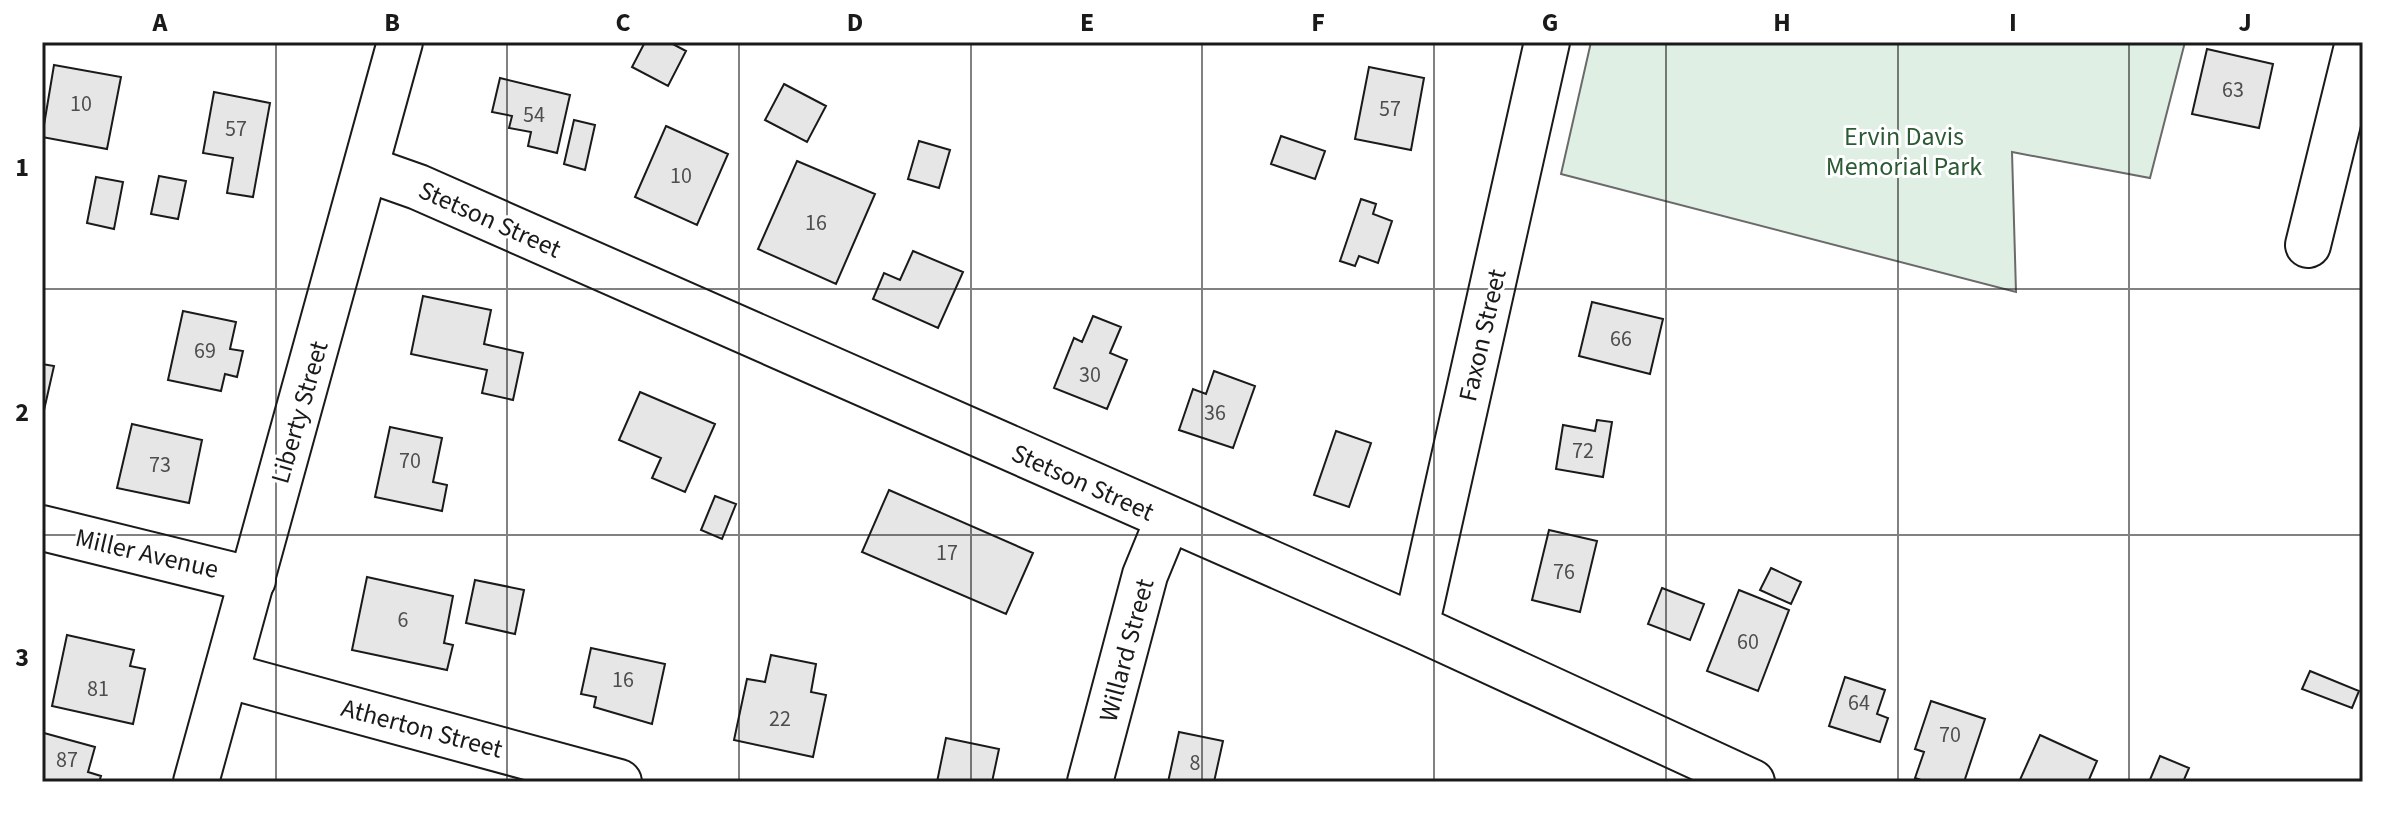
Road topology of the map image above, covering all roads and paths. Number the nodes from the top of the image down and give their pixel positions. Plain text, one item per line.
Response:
1 (1547, 42) edge
2 (2358, 42) edge
3 (391, 44) edge
4 (367, 169) junction
5 (2308, 245) dead end
6 (1168, 519) junction
7 (42, 528) edge
8 (253, 580) junction
9 (1416, 627) junction
10 (226, 675) junction
11 (196, 782) edge
12 (619, 782) edge
13 (1090, 782) edge
14 (1752, 782) edge

1 - 9 street, Faxon Street
2 - 5 street
3 - 4 street, Liberty Street
4 - 6 street, Stetson Street
4 - 8 street, Liberty Street
6 - 9 street, Stetson Street
6 - 13 street, Willard Street
7 - 8 street, Miller Avenue
8 - 10 street, Liberty Street
9 - 14 street, Stetson Street
10 - 11 street, Liberty Street
10 - 12 street, Atherton Street

